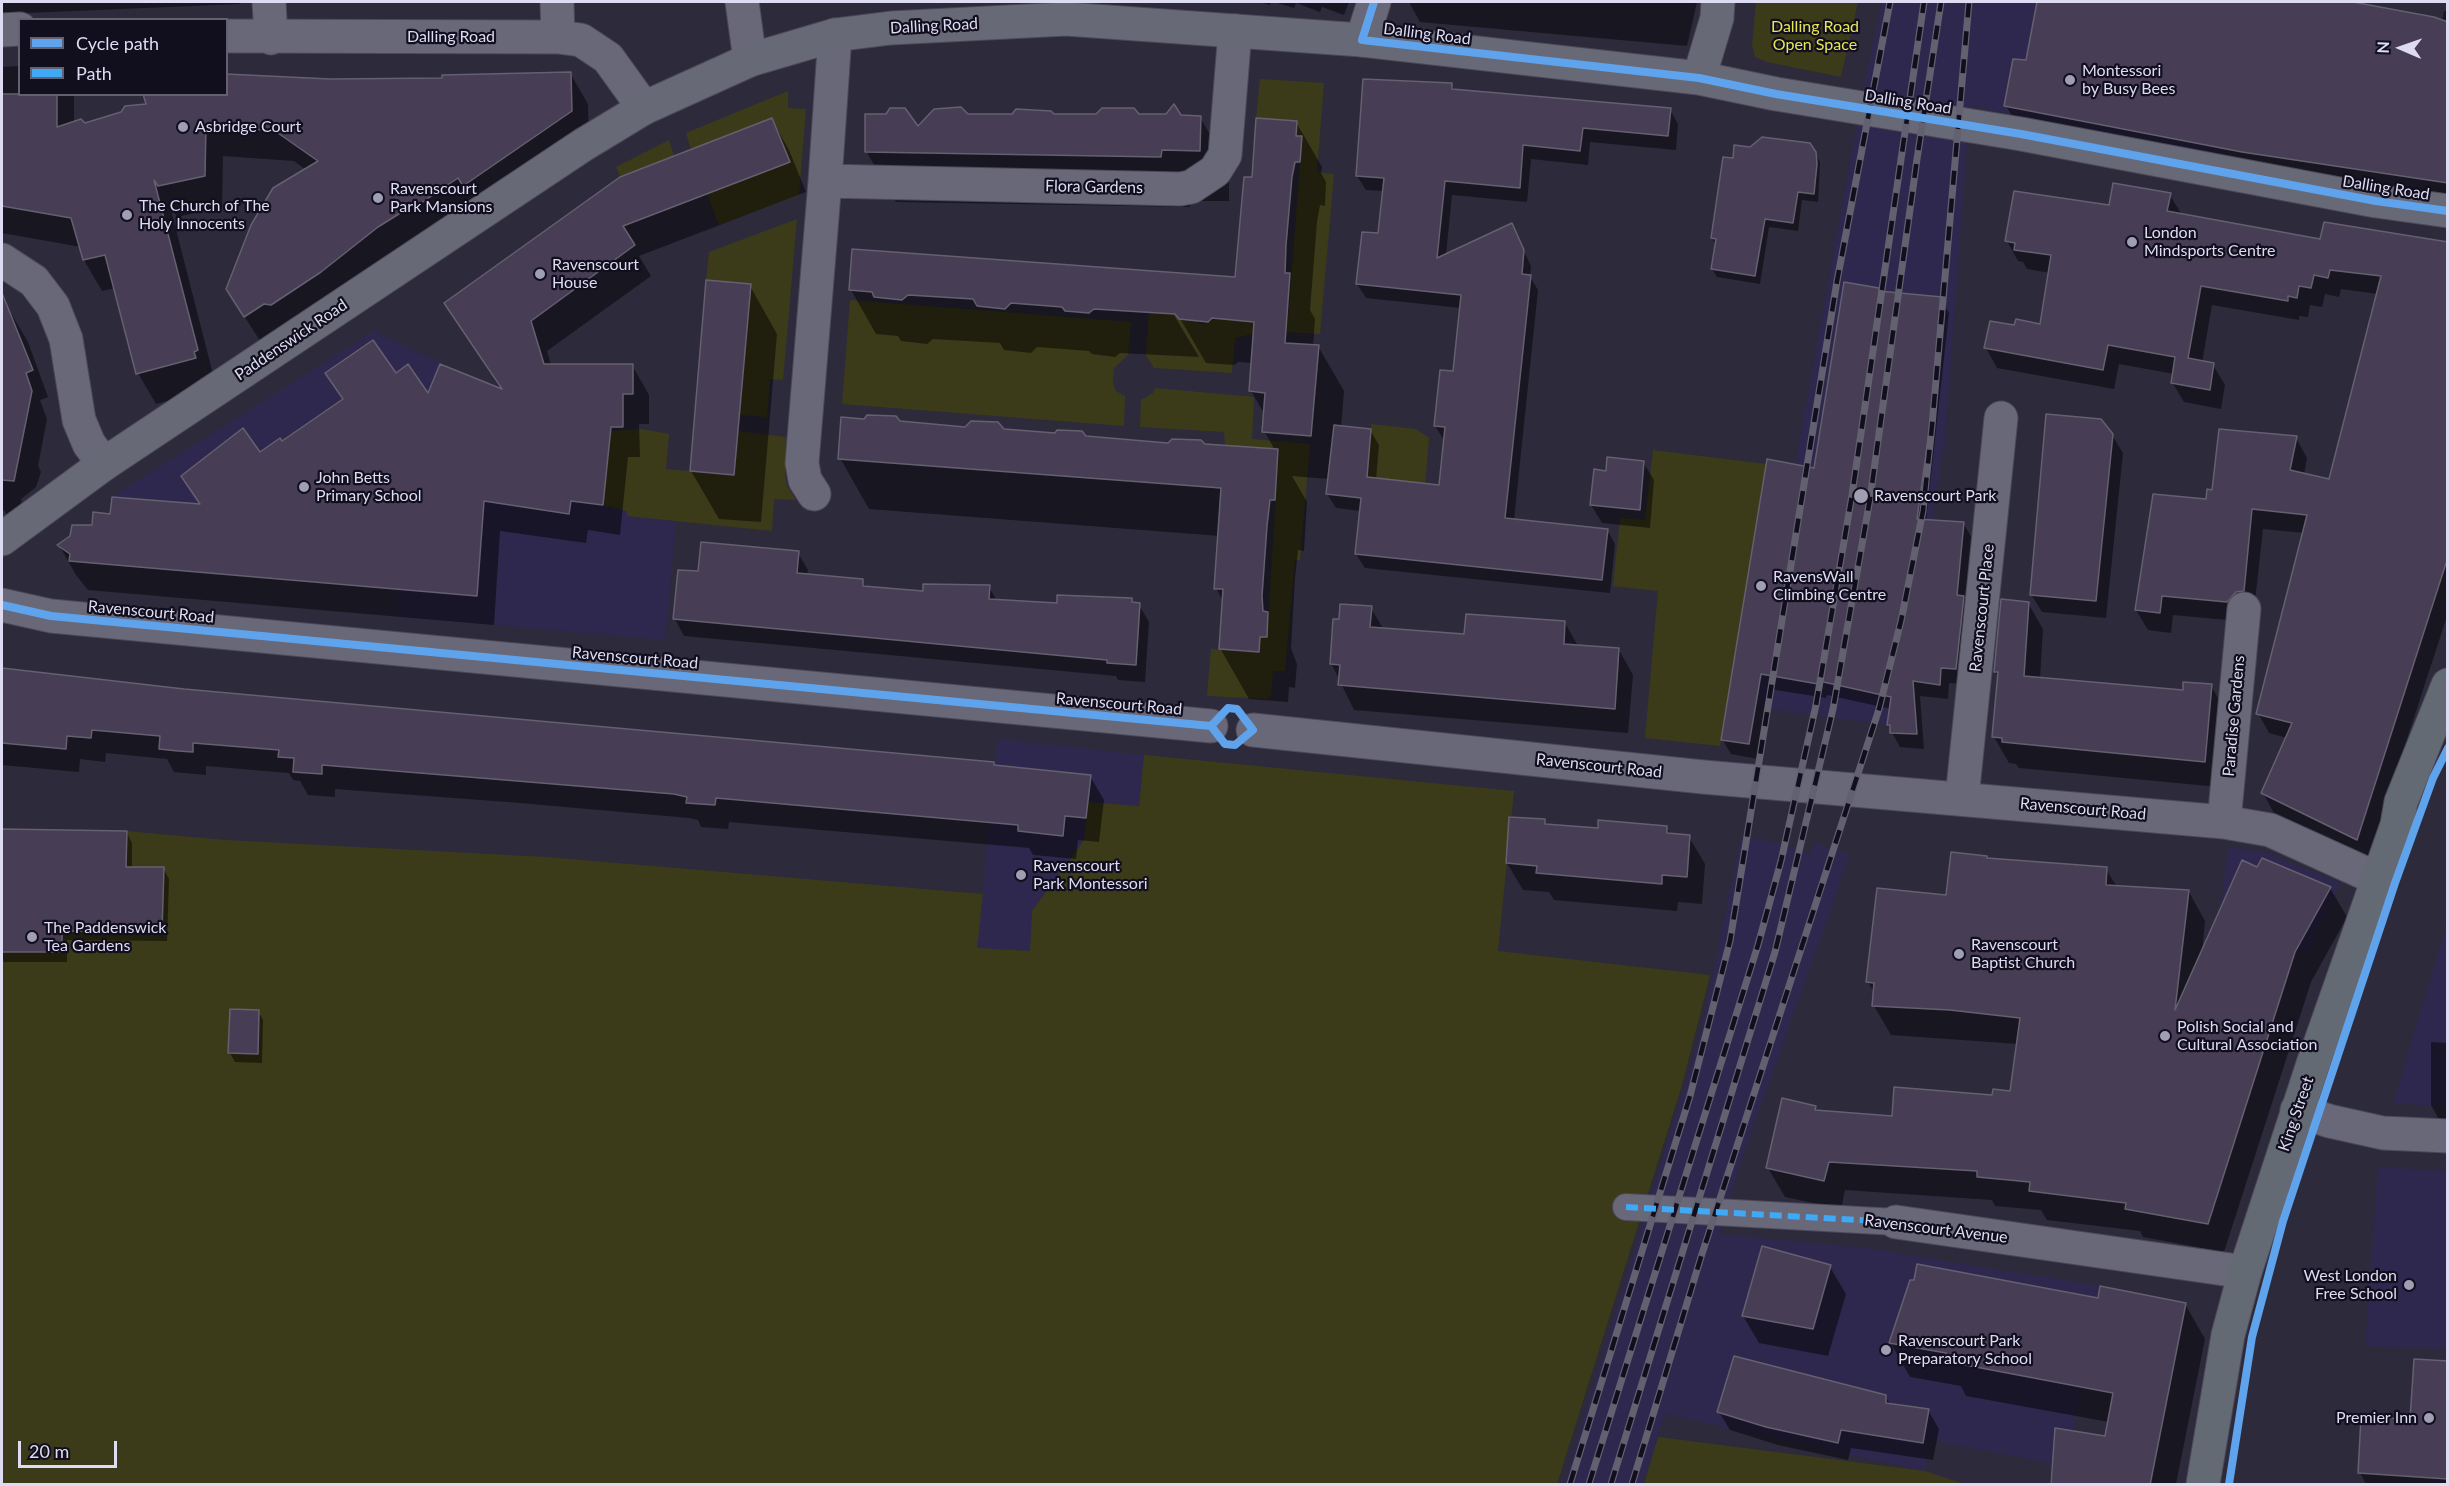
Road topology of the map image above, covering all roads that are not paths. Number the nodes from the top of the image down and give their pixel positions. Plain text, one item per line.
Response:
1 (269, 2) edge
2 (557, 2) edge
3 (742, 2) edge
4 (1374, 2) edge
5 (1718, 2) edge
6 (1070, 10) edge
7 (18, 29) edge
8 (2, 30) edge
9 (1235, 31) junction
10 (835, 35) junction
11 (228, 36) edge
12 (558, 37) junction
13 (271, 38) junction
14 (1362, 40) junction
15 (750, 60) junction
16 (1699, 78) junction
17 (644, 108) junction
18 (583, 146) joint
19 (825, 181) junction
20 (2448, 211) edge
21 (2, 260) edge
22 (2001, 418) dead end
23 (104, 464) junction
24 (814, 494) dead end
25 (2, 539) edge
26 (2, 605) edge
27 (2244, 609) dead end
28 (2448, 685) edge
29 (1211, 726) dead end
30 (1253, 730) dead end
31 (1962, 798) junction
32 (2224, 822) junction
33 (2378, 879) junction
34 (2297, 1110) junction
35 (2448, 1136) edge
36 (1626, 1207) dead end
37 (1896, 1222) joint
38 (2245, 1272) junction
39 (2203, 1485) edge

1 - 13 street
2 - 12 street
3 - 15 street
4 - 14 street
5 - 16 main road
6 - 9 main road, Dalling Road
6 - 10 main road, Dalling Road
7 - 8 street
9 - 14 main road, Dalling Road
9 - 19 street, Flora Gardens
10 - 15 main road, Dalling Road
10 - 19 street
11 - 13 street, Dalling Road
12 - 13 street, Dalling Road
12 - 17 street, Dalling Road
14 - 16 main road, Dalling Road
15 - 17 main road, Dalling Road
16 - 20 main road, Dalling Road
17 - 18 main road, Dalling Road
18 - 23 main road, Paddenswick Road
19 - 24 street
21 - 23 street
22 - 31 street, Ravenscourt Place
23 - 25 main road, Paddenswick Road
26 - 29 street, Ravenscourt Road
27 - 32 street, Paradise Gardens
28 - 33 main road, King Street
30 - 31 street, Ravenscourt Road
31 - 32 street, Ravenscourt Road
32 - 33 street, Ravenscourt Road
33 - 34 main road, King Street
34 - 35 street
34 - 38 main road, King Street
36 - 37 street, Ravenscourt Avenue
37 - 38 street, Ravenscourt Avenue
38 - 39 main road, King Street

